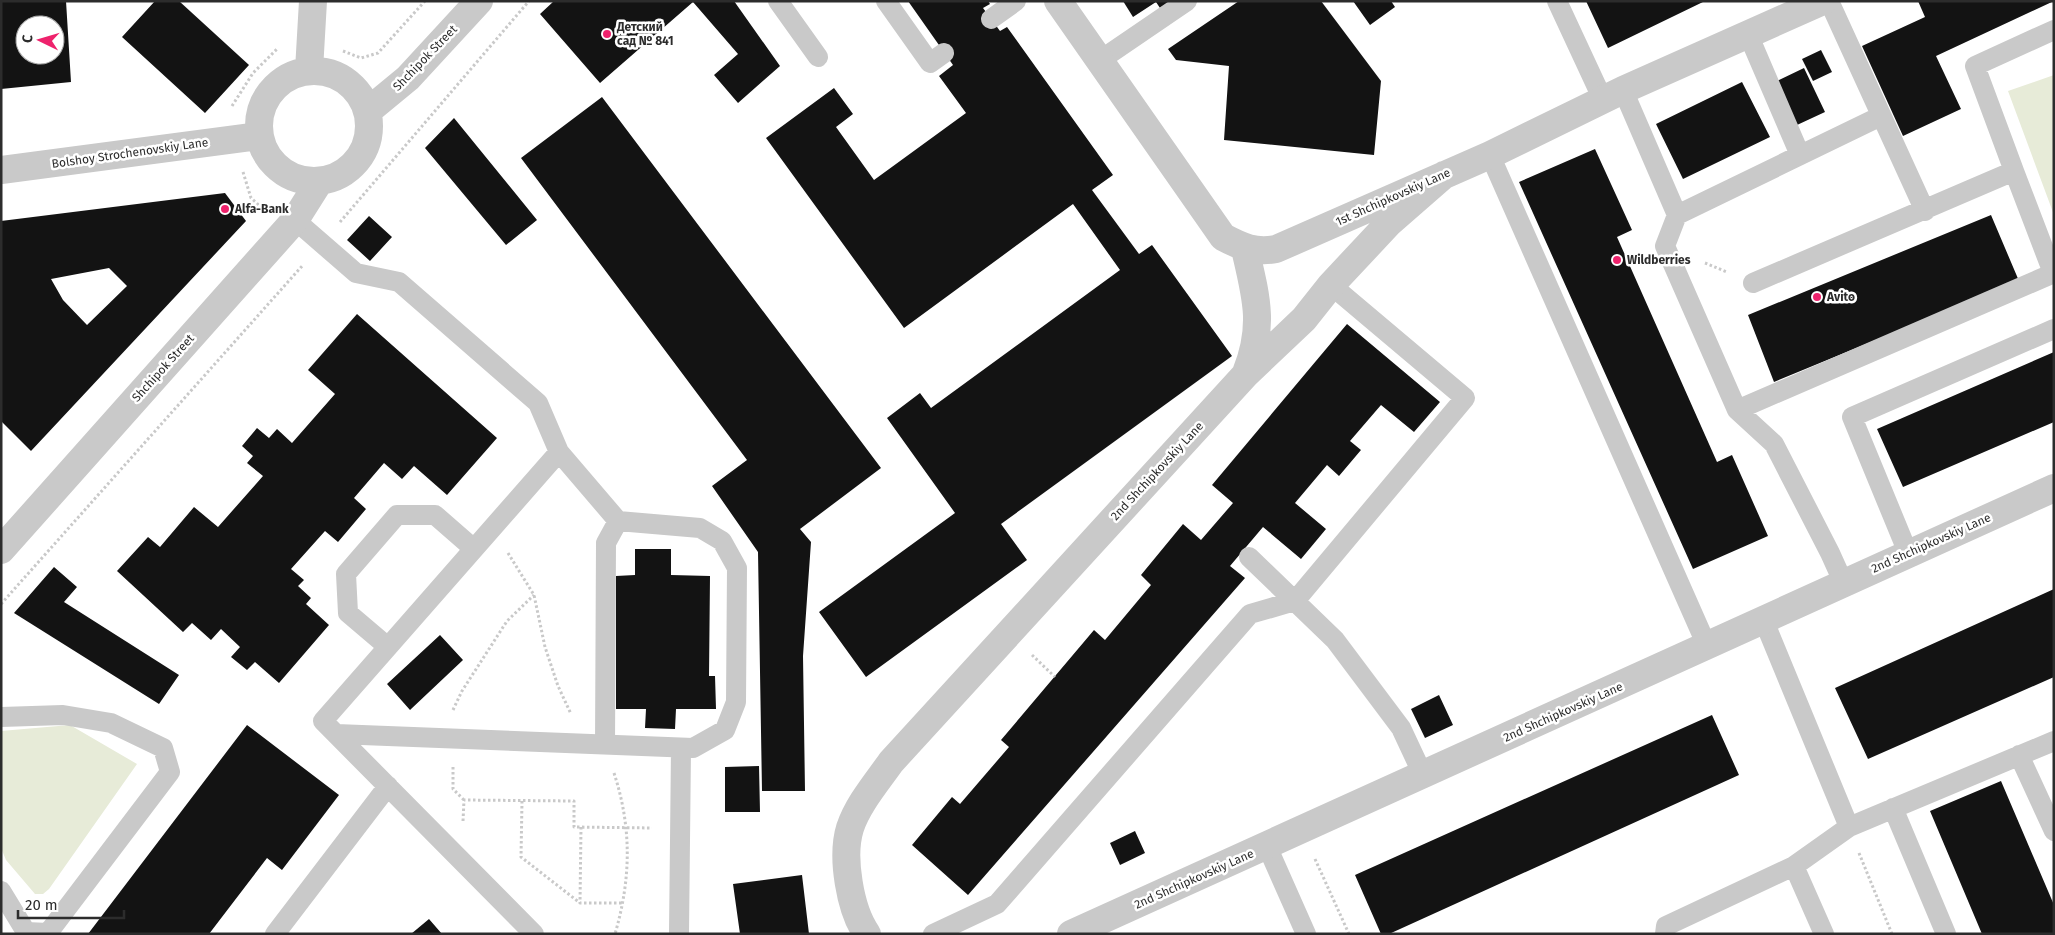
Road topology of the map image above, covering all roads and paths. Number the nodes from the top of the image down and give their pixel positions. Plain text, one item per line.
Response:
1 (313, 1) edge
2 (425, 1) edge
3 (479, 1) edge
4 (778, 1) edge
5 (886, 1) edge
6 (1016, 1) edge
7 (1058, 1) edge
8 (1187, 1) edge
9 (1557, 1) edge
10 (1822, 1) edge
11 (1829, 1) edge
12 (991, 19) dead end
13 (2054, 30) edge
14 (1748, 34) junction
15 (283, 44) dead end
16 (339, 49) dead end
17 (944, 53) dead end
18 (818, 57) dead end
19 (1099, 61) junction
20 (310, 70) junction
21 (1613, 95) junction
22 (435, 102) dead end
23 (440, 105) dead end
24 (368, 111) junction
25 (228, 112) dead end
26 (1881, 116) junction
27 (258, 136) junction
28 (1490, 154) junction
29 (1800, 155) junction
30 (241, 166) dead end
31 (1, 170) edge
32 (2014, 171) junction
33 (1444, 175) junction
34 (319, 182) junction
35 (1924, 211) junction
36 (267, 212) dead end
37 (1677, 215) junction
38 (295, 220) junction
39 (1666, 246) junction
40 (1245, 249) junction
41 (2053, 273) edge
42 (1753, 283) joint
43 (1331, 285) junction
44 (2054, 329) edge
45 (1246, 374) junction
46 (1737, 410) junction
47 (559, 452) junction
48 (2054, 488) edge
49 (618, 521) junction
50 (474, 549) junction
51 (1, 550) edge
52 (1908, 553) junction
53 (1249, 557) dead end
54 (1844, 584) junction
55 (534, 595) dead end
56 (1294, 601) junction
57 (1764, 621) junction
58 (1707, 646) junction
59 (388, 647) junction
60 (1029, 652) dead end
61 (1055, 677) dead end
62 (1, 717) edge
63 (336, 734) junction
64 (447, 739) junction
65 (2054, 741) edge
66 (605, 745) junction
67 (681, 748) junction
68 (2019, 755) junction
69 (1423, 775) junction
70 (388, 786) junction
71 (464, 800) junction
72 (522, 800) junction
73 (1893, 808) junction
74 (581, 827) junction
75 (1848, 827) junction
76 (681, 829) junction
77 (2054, 831) edge
78 (1267, 846) junction
79 (1315, 858) dead end
80 (461, 860) junction
81 (1794, 866) junction
82 (1, 891) edge
83 (580, 903) junction
84 (624, 904) dead end
85 (275, 934) edge
86 (534, 934) edge
87 (679, 934) edge
88 (867, 934) edge
89 (933, 934) edge
90 (1071, 934) edge
91 (1306, 934) edge
92 (1349, 934) edge
93 (1665, 934) edge
94 (1824, 934) edge
95 (1892, 934) edge
96 (1946, 934) edge

1 - 20 street
2 - 16 path
3 - 24 street, Shchipok Street
4 - 18 lane
5 - 17 lane
6 - 12 lane
7 - 19 street, 1st Shchipkovskiy Lane
8 - 19 lane
9 - 21 lane
10 - 14 street, 1st Shchipkovskiy Lane
11 - 26 lane
13 - 32 lane
14 - 21 street, 1st Shchipkovskiy Lane
14 - 29 lane
15 - 25 path
19 - 40 street, 1st Shchipkovskiy Lane
20 - 24 street
20 - 27 street
21 - 28 street, 1st Shchipkovskiy Lane
21 - 37 lane
22 - 23 path
24 - 34 street
26 - 29 lane
26 - 35 lane
27 - 31 street, Bolshoy Strochenovskiy Lane
27 - 34 street
28 - 33 street, 1st Shchipkovskiy Lane
28 - 58 lane
29 - 37 lane
30 - 36 path
32 - 35 lane
32 - 41 lane
33 - 40 street, 1st Shchipkovskiy Lane
33 - 43 street, 2nd Shchipkovskiy Lane
34 - 38 street, Shchipok Street
35 - 42 lane
37 - 39 lane
38 - 47 lane
38 - 51 street, Shchipok Street
39 - 42 path
39 - 46 lane
40 - 45 street, 2nd Shchipkovskiy Lane
41 - 46 lane
43 - 45 street, 2nd Shchipkovskiy Lane
43 - 56 lane
44 - 52 lane
45 - 88 street, 2nd Shchipkovskiy Lane
46 - 54 lane
47 - 49 lane
47 - 50 lane
48 - 52 street, 2nd Shchipkovskiy Lane
49 - 66 lane
49 - 67 lane
50 - 59 lane
50 - 59 lane
52 - 54 street, 2nd Shchipkovskiy Lane
53 - 56 lane
54 - 57 street, 2nd Shchipkovskiy Lane
55 - 64 path
56 - 69 lane
56 - 89 lane
57 - 58 street, 2nd Shchipkovskiy Lane
57 - 75 lane
58 - 69 street, 2nd Shchipkovskiy Lane
59 - 63 lane
60 - 61 path
62 - 82 lane
63 - 64 lane
63 - 70 lane
64 - 66 lane
64 - 71 path
65 - 68 lane
66 - 67 lane
67 - 76 lane
68 - 73 lane
68 - 77 lane
69 - 78 street, 2nd Shchipkovskiy Lane
70 - 80 lane
70 - 85 lane
71 - 72 path
71 - 80 path
72 - 74 path
72 - 83 path
73 - 75 lane
73 - 96 lane
74 - 76 path
74 - 83 path
75 - 81 lane
75 - 95 path
76 - 87 lane
78 - 90 street, 2nd Shchipkovskiy Lane
78 - 91 lane
79 - 92 path
80 - 86 lane
81 - 93 lane
81 - 94 lane
83 - 84 path

